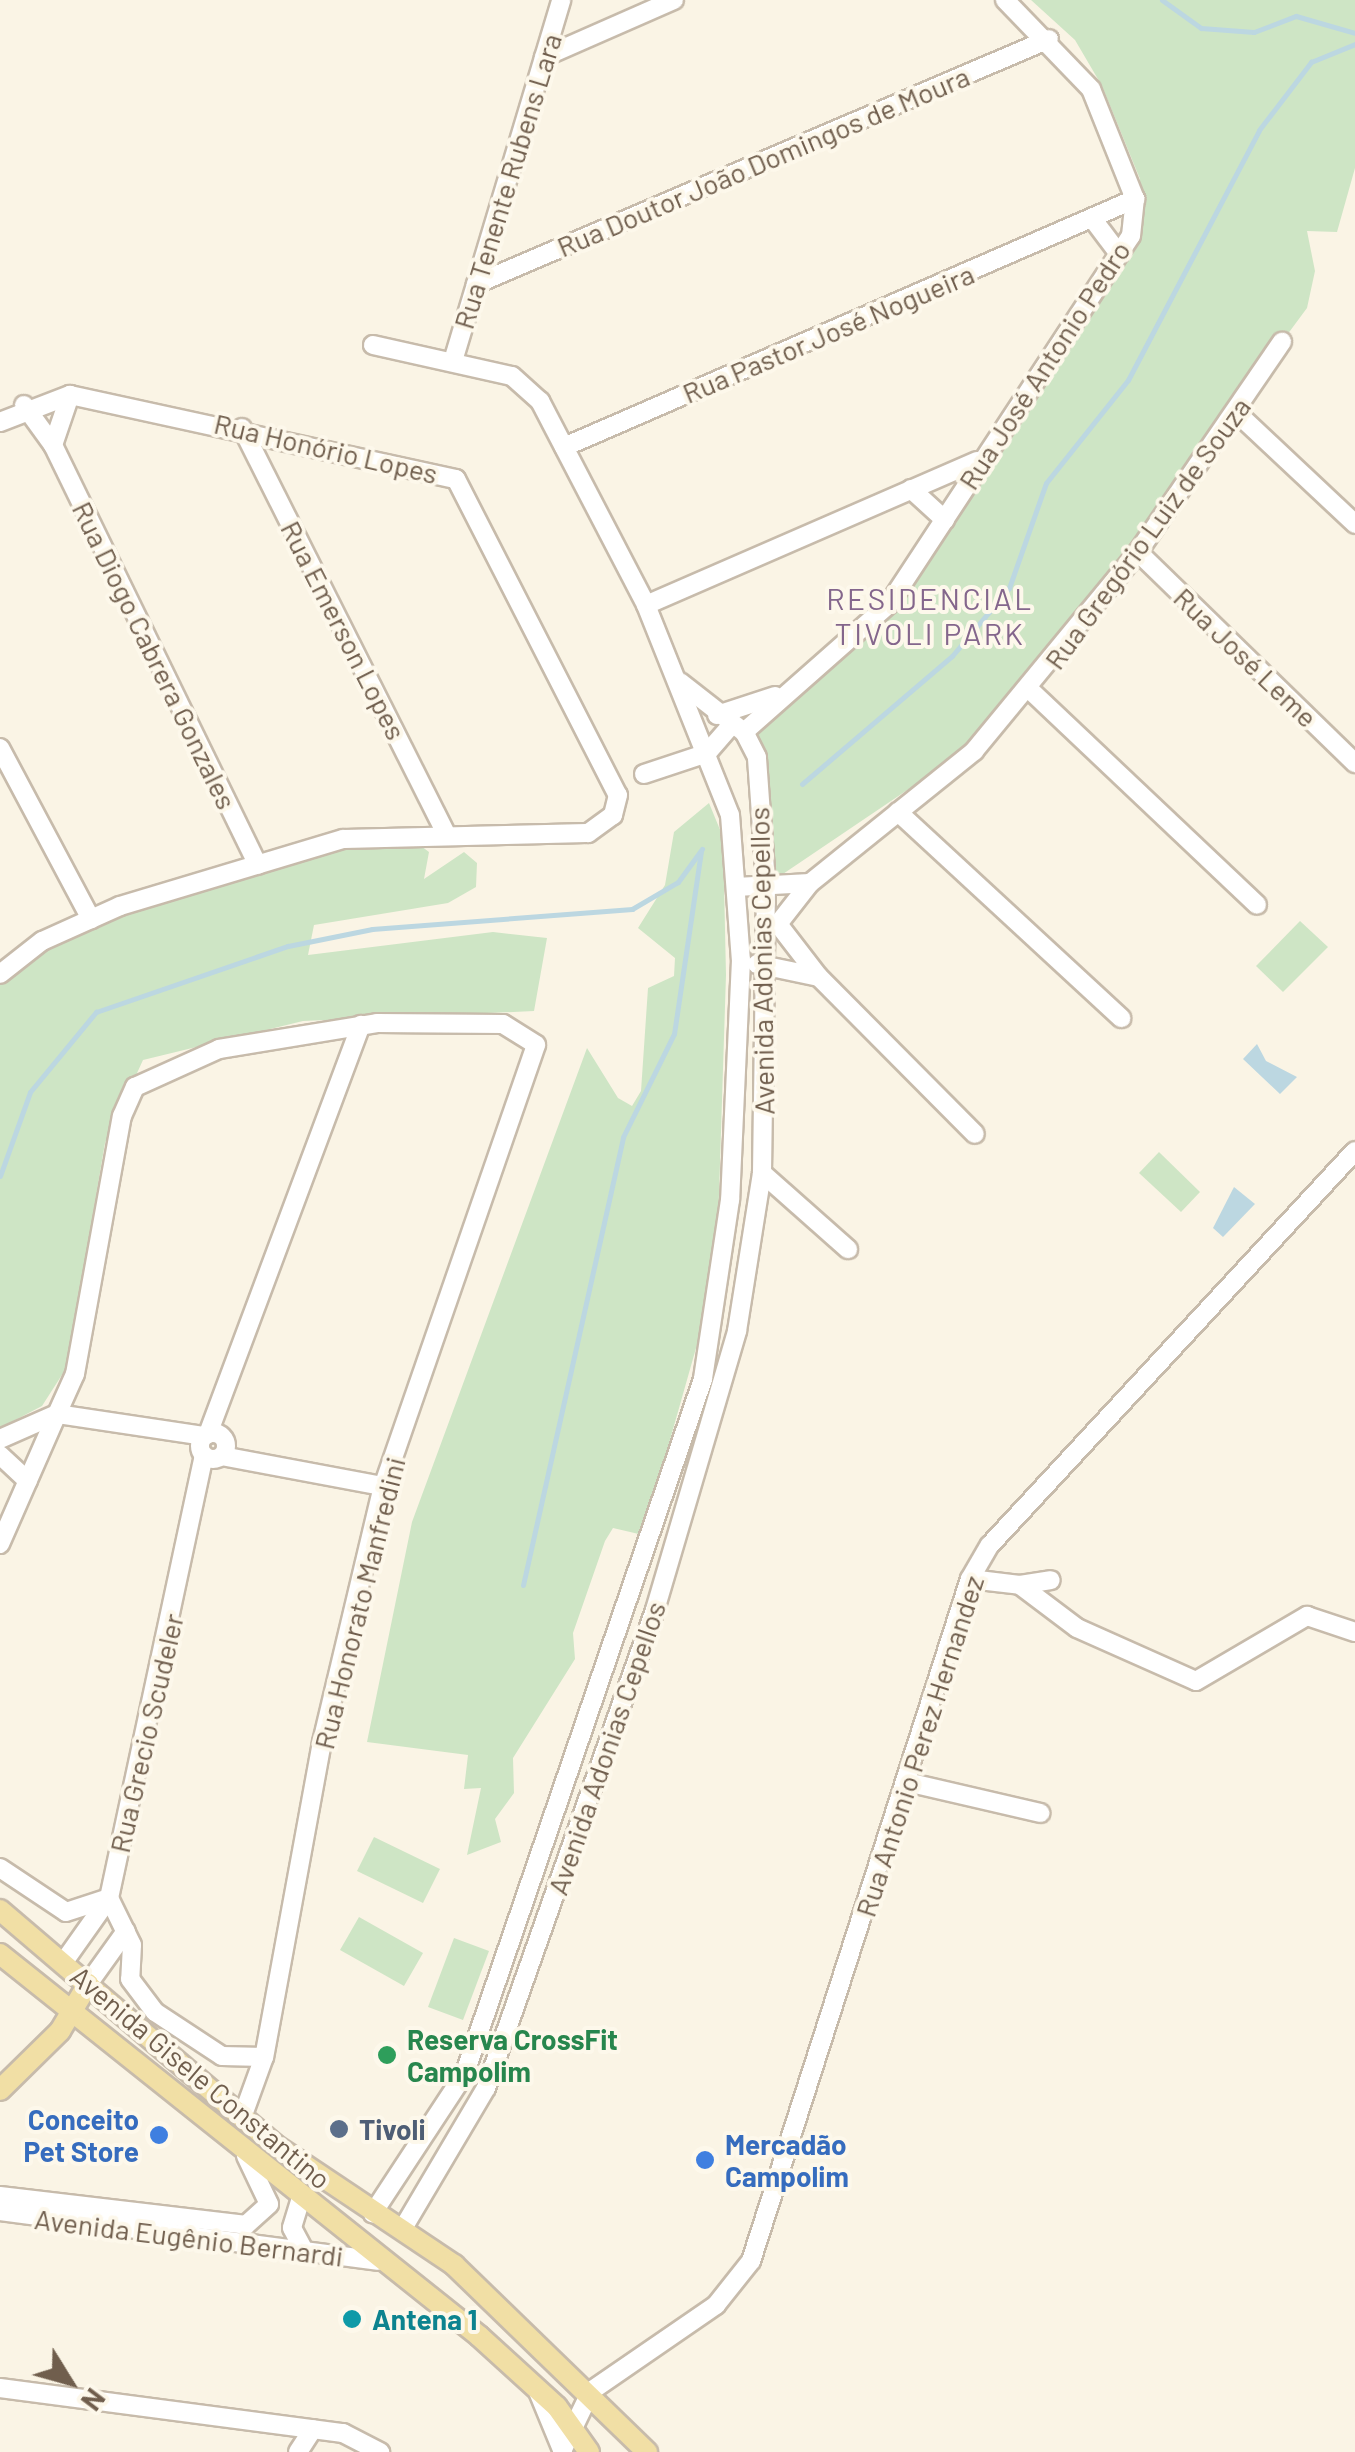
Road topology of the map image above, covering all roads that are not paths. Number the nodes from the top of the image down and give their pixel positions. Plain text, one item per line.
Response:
1 (561, 0) edge
2 (674, 0) edge
3 (1005, 0) edge
4 (1049, 39) junction
5 (544, 57) junction
6 (1134, 200) junction
7 (1092, 218) junction
8 (1119, 254) junction
9 (476, 284) junction
10 (1282, 342) dead end
11 (373, 345) dead end
12 (453, 362) junction
13 (70, 395) junction
14 (24, 406) junction
15 (1236, 412) junction
16 (0, 422) edge
17 (242, 428) junction
18 (53, 445) junction
19 (564, 448) junction
20 (977, 461) junction
21 (910, 490) junction
22 (945, 520) junction
23 (1355, 524) edge
24 (1138, 552) junction
25 (646, 605) junction
26 (676, 678) junction
27 (1030, 691) junction
28 (776, 696) junction
29 (731, 724) junction
30 (0, 748) edge
31 (707, 752) junction
32 (1355, 763) edge
33 (644, 774) dead end
34 (898, 812) junction
35 (446, 832) junction
36 (258, 864) junction
37 (810, 883) junction
38 (766, 884) junction
39 (736, 887) junction
40 (1257, 905) dead end
41 (91, 920) junction
42 (741, 960) junction
43 (765, 966) junction
44 (0, 974) edge
45 (819, 978) junction
46 (1121, 1018) dead end
47 (361, 1025) junction
48 (975, 1134) dead end
49 (1355, 1151) edge
50 (762, 1173) junction
51 (848, 1249) dead end
52 (57, 1414) junction
53 (0, 1439) edge
54 (213, 1446) junction
55 (0, 1455) edge
56 (28, 1481) junction
57 (384, 1486) junction
58 (0, 1544) edge
59 (970, 1579) junction
60 (1050, 1580) dead end
61 (1020, 1584) junction
62 (1355, 1632) edge
63 (907, 1782) junction
64 (1040, 1813) dead end
65 (0, 1868) edge
66 (110, 1898) junction
67 (0, 1910) edge
68 (126, 1931) junction
69 (0, 1954) edge
70 (63, 1964) junction
71 (88, 1984) junction
72 (70, 2014) junction
73 (264, 2057) junction
74 (0, 2090) edge
75 (447, 2102) junction
76 (242, 2116) junction
77 (470, 2119) junction
78 (246, 2156) junction
79 (399, 2176) junction
80 (425, 2194) junction
81 (0, 2196) edge
82 (301, 2198) junction
83 (0, 2212) edge
84 (373, 2213) junction
85 (402, 2230) junction
86 (305, 2252) junction
87 (378, 2261) junction
88 (0, 2388) edge
89 (537, 2388) junction
90 (590, 2390) junction
91 (573, 2428) junction
92 (313, 2429) junction
93 (298, 2452) edge
94 (380, 2452) edge
95 (562, 2452) edge
96 (589, 2452) edge
97 (647, 2452) edge

1 - 5 street, Rua Tenente Rubens Lara
2 - 5 street
3 - 4 street
4 - 6 street
4 - 9 street, Rua Doutor João Domingos de Moura
5 - 9 street, Rua Tenente Rubens Lara
6 - 7 street, Rua Pastor José Nogueira
6 - 8 street, Rua José Antonio Pedro
7 - 8 street
7 - 19 street, Rua Pastor José Nogueira
8 - 20 street, Rua José Antonio Pedro
9 - 12 street, Rua Tenente Rubens Lara
10 - 15 street, Rua Gregório Luiz de Souza
11 - 12 street, Avenida Adonias Cepellos
12 - 19 street, Avenida Adonias Cepellos
13 - 14 street, Rua Honório Lopes
13 - 17 street, Rua Honório Lopes
13 - 18 street
14 - 16 street
14 - 18 street, Rua Diogo Cabrera Gonzales
15 - 23 street
15 - 24 street, Rua Gregório Luiz de Souza
17 - 35 street, Rua Emerson Lopes
17 - 35 street, Rua Honório Lopes
18 - 36 street, Rua Diogo Cabrera Gonzales
19 - 25 street, Avenida Adonias Cepellos
20 - 21 street
20 - 22 street, Rua José Antonio Pedro
21 - 22 street
21 - 25 street
22 - 28 street, Rua José Antonio Pedro
24 - 27 street, Rua Gregório Luiz de Souza
24 - 32 street, Rua José Leme
25 - 26 street, Avenida Adonias Cepellos
26 - 29 street
26 - 31 street, Avenida Adonias Cepellos
27 - 34 street, Rua Gregório Luiz de Souza
27 - 40 street
28 - 29 street, Rua José Antonio Pedro
28 - 29 street, Rua José Antonio Pedro
29 - 31 street, Rua José Antonio Pedro
29 - 38 street, Avenida Adonias Cepellos
30 - 41 street
31 - 33 street, Rua José Antonio Pedro
31 - 39 street, Avenida Adonias Cepellos
34 - 37 street, Rua Gregório Luiz de Souza
34 - 46 street
35 - 36 street
36 - 41 street
37 - 38 street
37 - 45 street, Rua Gregório Luiz de Souza
38 - 39 street
38 - 43 street, Avenida Adonias Cepellos
39 - 42 street, Avenida Adonias Cepellos
41 - 44 street
42 - 43 street
42 - 75 street, Avenida Adonias Cepellos
43 - 45 street
43 - 50 street, Avenida Adonias Cepellos
45 - 48 street
47 - 52 street
47 - 54 street
47 - 57 street, Rua Honorato Manfredini
49 - 59 street, Rua Antonio Perez Hernandez
50 - 51 street
50 - 77 street, Avenida Adonias Cepellos
52 - 53 street
52 - 54 street
52 - 56 street
54 - 57 street
54 - 66 street, Rua Grecio Scudeler
55 - 56 street
56 - 58 street
57 - 73 street, Rua Honorato Manfredini
59 - 61 street
59 - 63 street, Rua Antonio Perez Hernandez
60 - 61 street
61 - 62 street
63 - 64 street
63 - 90 street, Rua Antonio Perez Hernandez
65 - 66 street
66 - 68 street
66 - 70 street, Rua Grecio Scudeler
67 - 70 main road, Avenida Gisele Constantino
68 - 71 street
68 - 73 street
69 - 72 main road, Avenida Gisele Constantino
70 - 71 main road, Avenida Gisele Constantino
71 - 72 main road
71 - 76 main road, Avenida Gisele Constantino
72 - 74 main road
72 - 78 main road, Avenida Gisele Constantino
73 - 76 street, Rua Honorato Manfredini
75 - 77 street
75 - 79 street, Avenida Adonias Cepellos
76 - 84 main road, Avenida Gisele Constantino
77 - 80 street, Avenida Adonias Cepellos
78 - 81 street, Avenida Eugênio Bernardi
78 - 82 main road, Avenida Gisele Constantino
79 - 80 street
79 - 84 street, Avenida Adonias Cepellos
80 - 85 street, Avenida Adonias Cepellos
82 - 84 main road
82 - 86 street
82 - 87 main road, Avenida Gisele Constantino
83 - 86 street, Avenida Eugênio Bernardi
84 - 85 main road, Avenida Gisele Constantino
85 - 90 main road, Avenida Gisele Constantino
86 - 87 street, Avenida Eugênio Bernardi
87 - 89 main road, Avenida Gisele Constantino
88 - 92 street
89 - 91 main road, Avenida Gisele Constantino
89 - 95 street, Avenida Gisele Constantino
90 - 91 street
90 - 97 main road, Avenida Gisele Constantino
91 - 95 street
91 - 96 main road, Avenida Gisele Constantino
92 - 93 street
92 - 94 street

